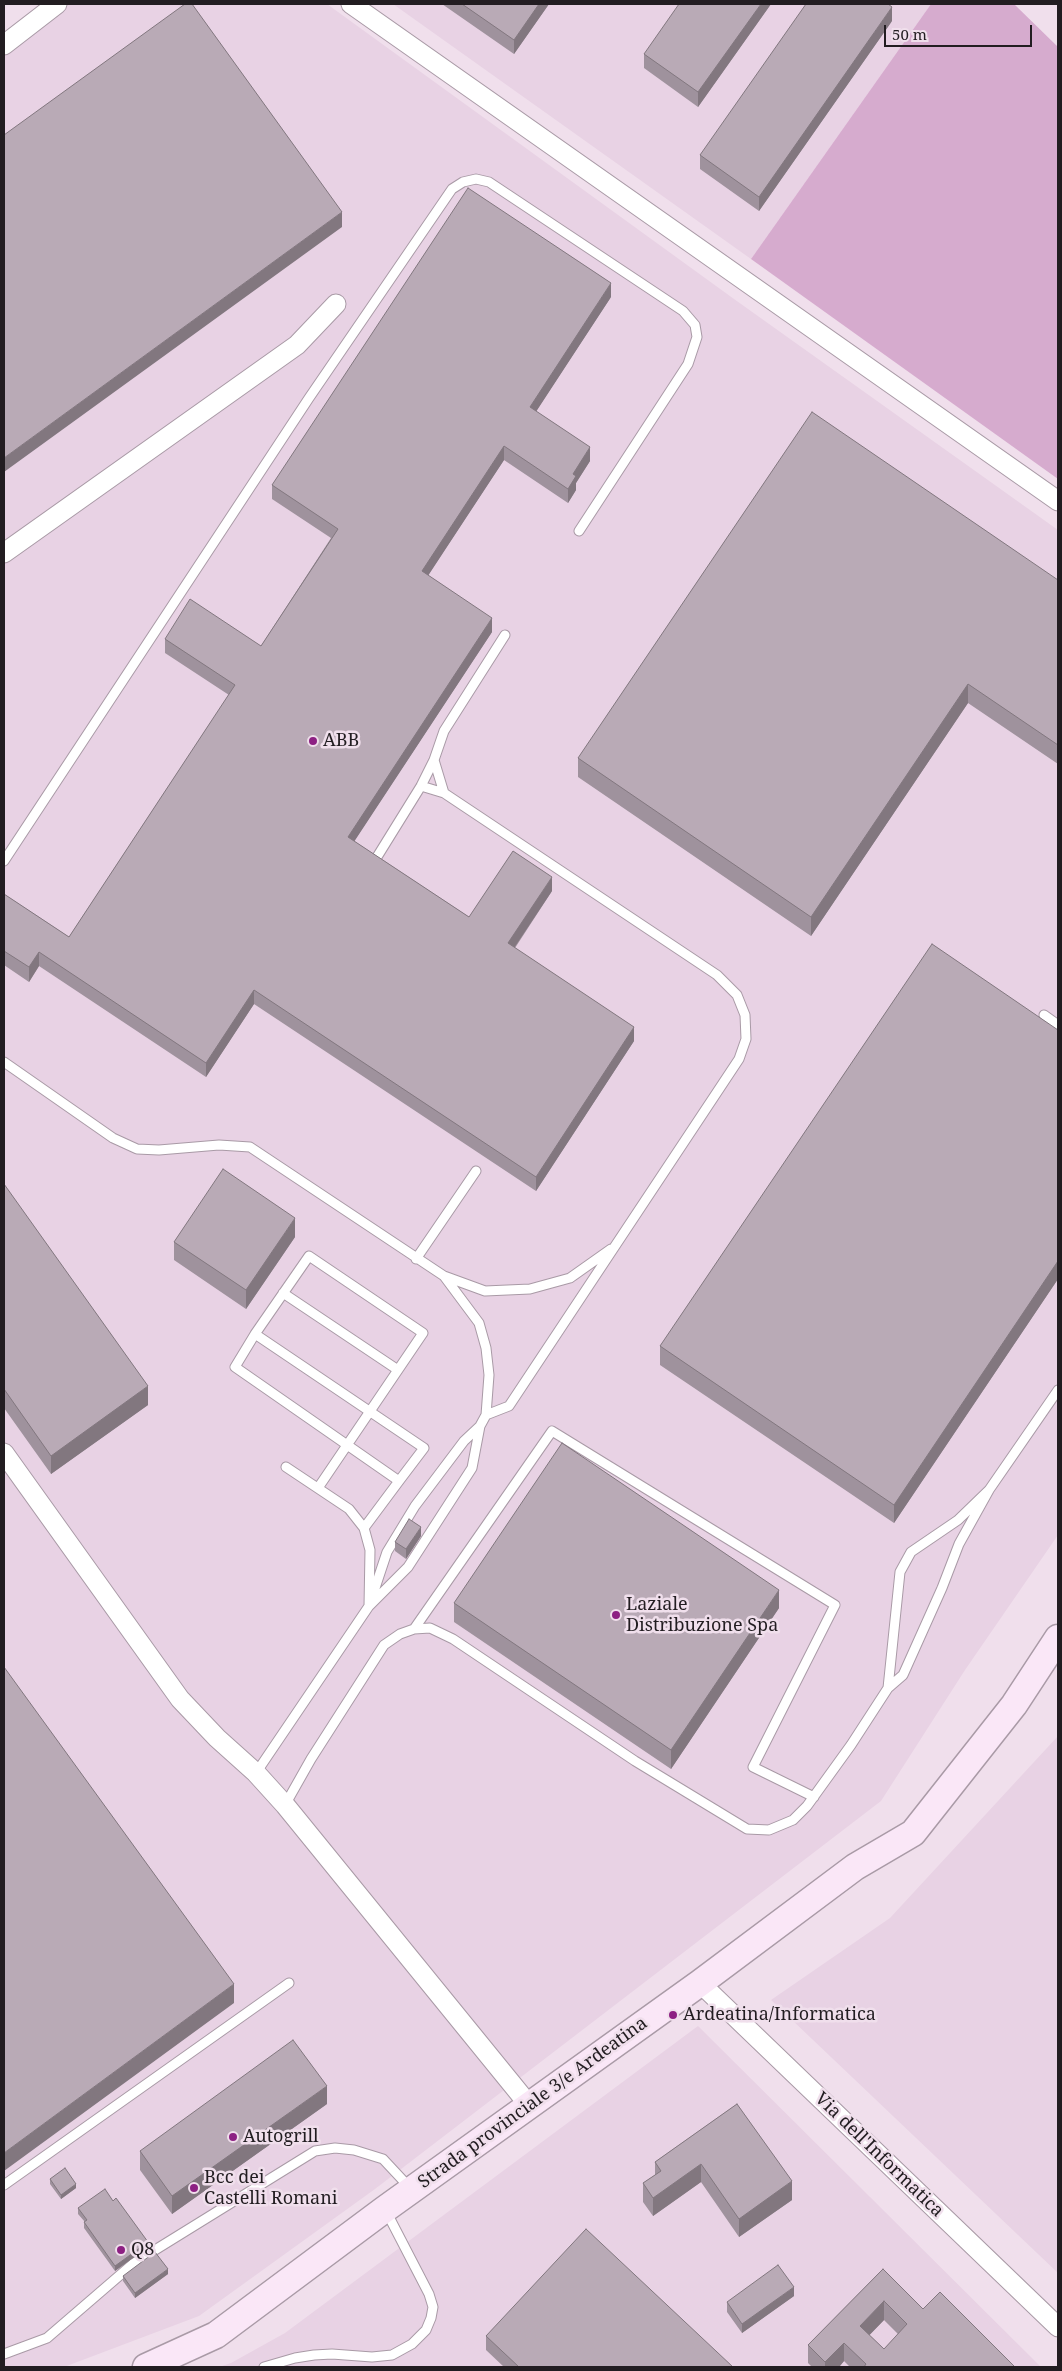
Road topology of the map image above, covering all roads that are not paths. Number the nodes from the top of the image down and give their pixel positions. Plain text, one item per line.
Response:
1 (57, 4) edge
2 (351, 4) edge
3 (4, 45) edge
4 (336, 304) dead end
5 (1058, 501) edge
6 (579, 531) dead end
7 (4, 553) edge
8 (506, 635) dead end
9 (434, 760) junction
10 (421, 786) junction
11 (444, 793) junction
12 (376, 857) edge
13 (4, 862) edge
14 (1044, 1015) dead end
15 (1058, 1025) edge
16 (4, 1062) edge
17 (476, 1171) dead end
18 (615, 1246) junction
19 (416, 1259) junction
20 (444, 1276) junction
21 (283, 1293) junction
22 (255, 1334) junction
23 (398, 1370) junction
24 (1058, 1390) edge
25 (370, 1412) junction
26 (486, 1415) junction
27 (480, 1426) junction
28 (347, 1445) junction
29 (4, 1453) edge
30 (286, 1467) dead end
31 (399, 1481) junction
32 (318, 1488) junction
33 (989, 1490) junction
34 (364, 1528) junction
35 (369, 1606) junction
36 (414, 1629) junction
37 (1058, 1638) edge
38 (888, 1688) junction
39 (256, 1773) junction
40 (814, 1797) junction
41 (285, 1805) junction
42 (289, 1983) dead end
43 (700, 1983) junction
44 (529, 2105) junction
45 (4, 2185) edge
46 (412, 2190) junction
47 (385, 2209) junction
48 (1058, 2327) edge
49 (4, 2354) edge
50 (146, 2367) edge
51 (264, 2367) edge

1 - 3 street
2 - 5 street
4 - 7 street
6 - 13 lane
8 - 9 lane
9 - 10 lane
9 - 11 lane
10 - 11 lane
10 - 12 lane
11 - 18 lane
14 - 15 lane
16 - 19 lane
17 - 19 lane
18 - 20 lane
18 - 26 lane
19 - 20 lane
20 - 26 lane
21 - 22 lane
21 - 23 lane
21 - 23 lane
22 - 25 lane
22 - 28 lane
23 - 25 lane
24 - 33 lane
25 - 28 lane
25 - 31 lane
26 - 27 lane
27 - 35 lane
27 - 35 lane
28 - 31 lane
28 - 32 lane
29 - 39 street
30 - 32 lane
31 - 34 lane
32 - 34 lane
33 - 38 lane
33 - 38 lane
34 - 35 lane
35 - 39 lane
36 - 40 lane
36 - 40 lane
36 - 41 lane
37 - 43 main road, Strada provinciale 3/e Ardeatina
38 - 40 lane
39 - 41 street
41 - 44 street
42 - 45 lane
43 - 44 main road, Strada provinciale 3/e Ardeatina
43 - 48 street, Via dell'Informatica
44 - 46 main road, Strada provinciale 3/e Ardeatina
46 - 47 main road, Strada provinciale 3/e Ardeatina
46 - 49 lane
47 - 50 main road, Strada provinciale 3/e Ardeatina
47 - 51 lane

